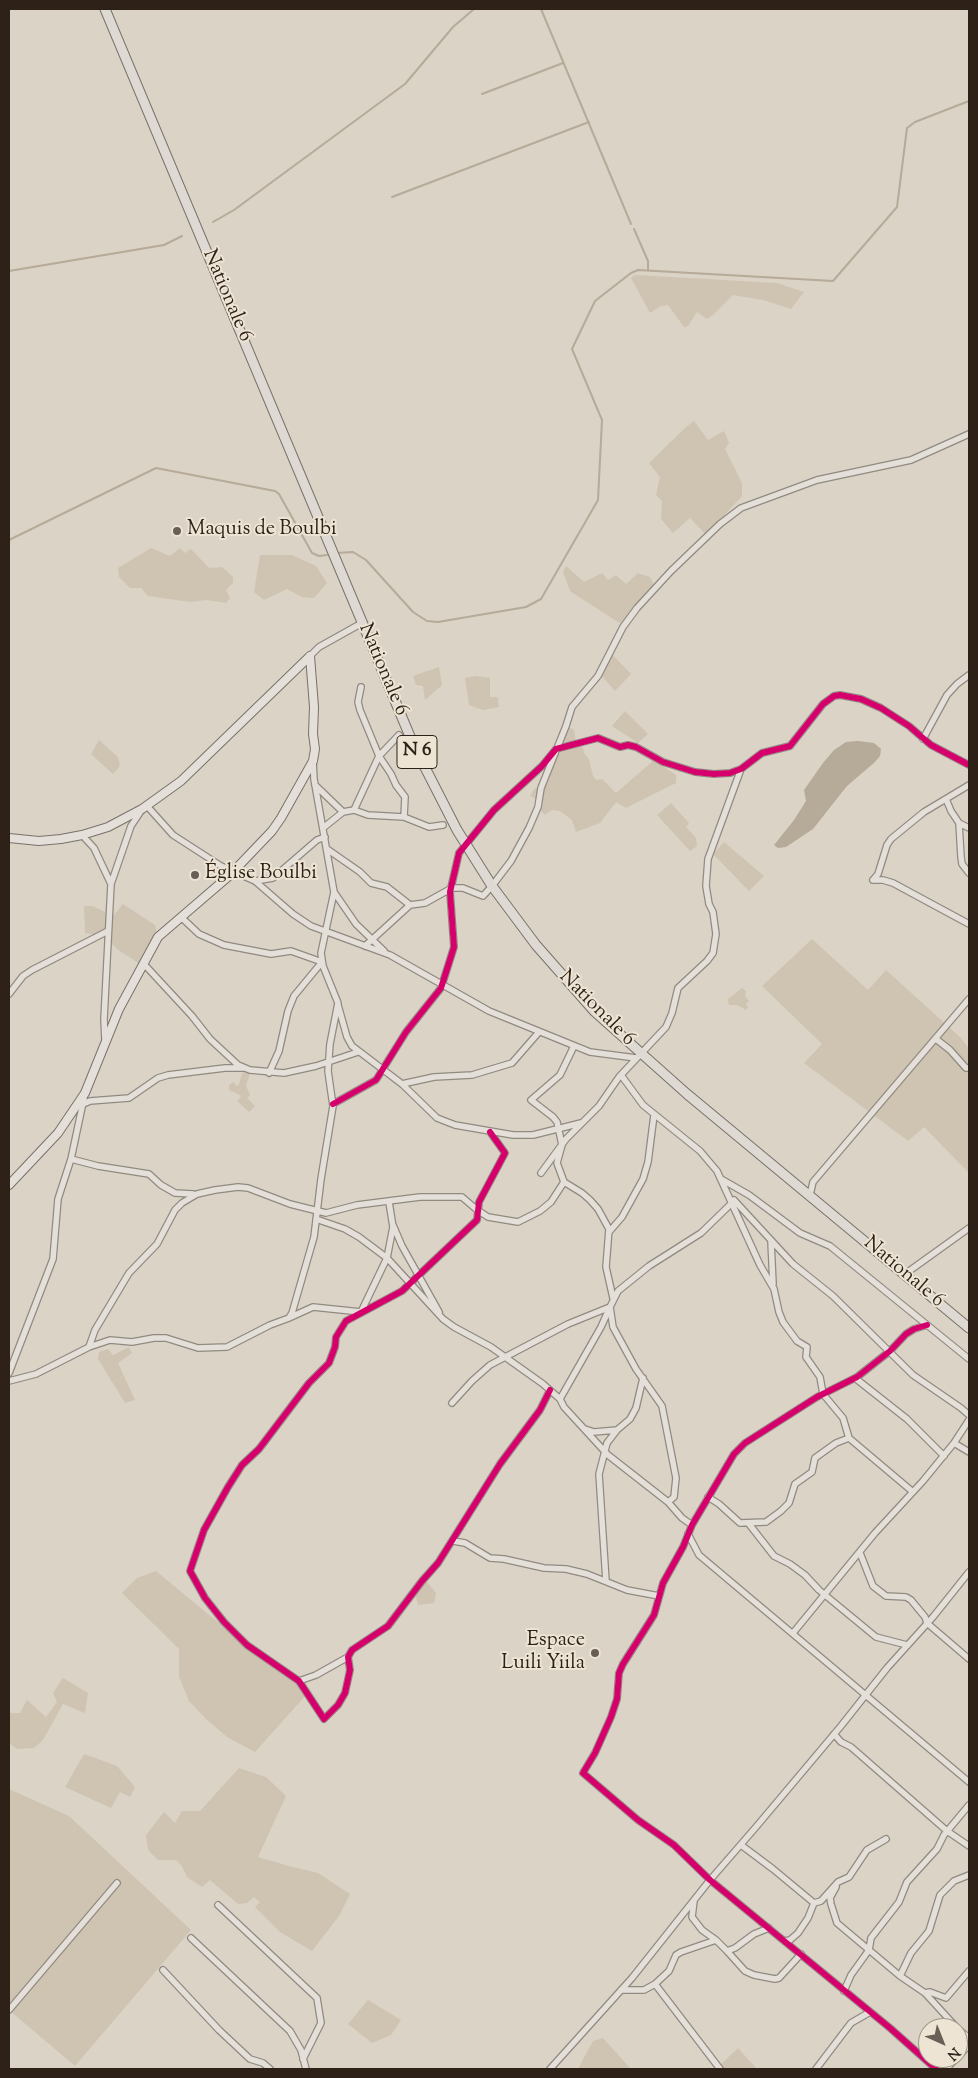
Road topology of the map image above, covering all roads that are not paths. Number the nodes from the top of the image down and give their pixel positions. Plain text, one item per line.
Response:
1 (106, 9) edge
2 (969, 434) edge
3 (362, 624) junction
4 (310, 656) junction
5 (969, 675) edge
6 (361, 687) dead end
7 (399, 735) dead end
8 (923, 739) junction
9 (556, 749) junction
10 (379, 756) junction
11 (313, 761) junction
12 (969, 765) edge
13 (741, 769) junction
14 (315, 784) junction
15 (969, 785) edge
16 (946, 799) junction
17 (145, 807) junction
18 (354, 810) junction
19 (343, 812) junction
20 (404, 817) junction
21 (960, 823) junction
22 (443, 825) dead end
23 (323, 828) junction
24 (969, 828) edge
25 (82, 835) junction
26 (324, 837) junction
27 (9, 838) edge
28 (466, 845) junction
29 (327, 849) junction
30 (233, 871) junction
31 (969, 873) edge
32 (256, 881) junction
33 (111, 884) junction
34 (492, 886) junction
35 (452, 888) junction
36 (334, 892) junction
37 (410, 905) junction
38 (182, 918) junction
39 (969, 924) edge
40 (108, 931) junction
41 (324, 932) junction
42 (371, 940) junction
43 (365, 946) junction
44 (387, 954) junction
45 (322, 962) junction
46 (143, 963) junction
47 (443, 985) junction
48 (9, 994) edge
49 (969, 999) edge
50 (338, 1003) junction
51 (539, 1032) junction
52 (936, 1039) junction
53 (105, 1040) junction
54 (574, 1046) junction
55 (358, 1052) junction
56 (639, 1056) junction
57 (330, 1062) junction
58 (246, 1068) junction
59 (383, 1068) junction
60 (969, 1068) edge
61 (269, 1073) junction
62 (621, 1075) junction
63 (402, 1084) junction
64 (85, 1093) junction
65 (83, 1104) junction
66 (333, 1104) junction
67 (74, 1110) junction
68 (654, 1115) junction
69 (583, 1122) junction
70 (559, 1128) junction
71 (490, 1132) junction
72 (562, 1146) junction
73 (71, 1158) junction
74 (541, 1173) dead end
75 (721, 1179) junction
76 (564, 1182) junction
77 (9, 1185) edge
78 (197, 1194) junction
79 (810, 1195) junction
80 (732, 1200) junction
81 (389, 1202) junction
82 (478, 1210) junction
83 (317, 1212) junction
84 (316, 1219) junction
85 (393, 1223) junction
86 (969, 1228) edge
87 (609, 1232) junction
88 (771, 1241) junction
89 (387, 1258) junction
90 (905, 1274) junction
91 (419, 1276) junction
92 (410, 1284) junction
93 (774, 1289) junction
94 (613, 1298) junction
95 (610, 1307) junction
96 (360, 1312) junction
97 (289, 1318) junction
98 (443, 1319) junction
99 (927, 1325) junction
100 (969, 1328) edge
101 (89, 1346) junction
102 (890, 1351) junction
103 (506, 1357) junction
104 (969, 1359) edge
105 (9, 1373) edge
106 (643, 1378) junction
107 (855, 1378) junction
108 (9, 1381) edge
109 (550, 1390) junction
110 (823, 1394) junction
111 (560, 1399) junction
112 (452, 1403) dead end
113 (969, 1416) edge
114 (969, 1420) edge
115 (583, 1428) junction
116 (617, 1430) junction
117 (849, 1438) junction
118 (954, 1443) junction
119 (605, 1451) junction
120 (969, 1452) edge
121 (944, 1456) junction
122 (913, 1492) junction
123 (708, 1497) junction
124 (668, 1502) junction
125 (749, 1524) junction
126 (692, 1525) junction
127 (688, 1534) junction
128 (453, 1541) junction
129 (860, 1553) junction
130 (969, 1572) edge
131 (606, 1581) junction
132 (824, 1594) junction
133 (659, 1596) junction
134 (927, 1623) junction
135 (793, 1633) junction
136 (907, 1645) junction
137 (348, 1657) junction
138 (969, 1659) edge
139 (299, 1681) junction
140 (866, 1694) junction
141 (834, 1734) junction
142 (969, 1782) edge
143 (969, 1805) edge
144 (947, 1830) junction
145 (886, 1839) dead end
146 (741, 1845) junction
147 (969, 1846) edge
148 (969, 1875) edge
149 (710, 1880) junction
150 (117, 1883) dead end
151 (837, 1883) junction
152 (694, 1899) junction
153 (814, 1904) junction
154 (218, 1906) dead end
155 (769, 1928) junction
156 (191, 1938) dead end
157 (716, 1940) junction
158 (785, 1941) junction
159 (869, 1950) junction
160 (727, 1951) junction
161 (801, 1954) junction
162 (163, 1970) dead end
163 (969, 1971) edge
164 (900, 1976) junction
165 (655, 1984) junction
166 (621, 1990) junction
167 (844, 1991) junction
168 (925, 1993) junction
169 (9, 2010) edge
170 (870, 2012) junction
171 (949, 2018) edge
172 (969, 2045) edge
173 (304, 2059) junction
174 (553, 2068) edge
175 (270, 2069) edge
176 (306, 2069) edge
177 (720, 2069) edge
178 (816, 2069) edge
179 (936, 2069) edge
180 (946, 2069) edge

1 - 3 main road, Nationale 6 / N 6
2 - 9 street
3 - 4 street
3 - 28 main road, Nationale 6 / N 6
4 - 11 street
4 - 17 street
5 - 8 street
6 - 10 street
7 - 10 street
8 - 12 street
8 - 13 street
9 - 13 street
9 - 28 street
9 - 34 street
10 - 18 street
10 - 20 street
11 - 14 street
11 - 30 street
13 - 56 street
14 - 19 street
14 - 23 street
15 - 16 street
16 - 21 street
16 - 39 street
17 - 25 street
17 - 30 street
17 - 33 street
18 - 19 street
18 - 20 street
19 - 23 street
20 - 22 street
21 - 24 street
21 - 31 street
23 - 26 street
25 - 27 street
25 - 33 street
26 - 29 street
26 - 32 street
28 - 34 main road, Nationale 6 / N 6
28 - 35 street
29 - 36 street
29 - 37 street
30 - 32 street
30 - 38 street
32 - 41 street
33 - 40 street
34 - 35 street
34 - 56 main road, Nationale 6 / N 6
35 - 37 street
35 - 47 street
36 - 41 street
36 - 42 street
37 - 42 street
38 - 45 street
38 - 46 street
40 - 48 street
40 - 53 street
41 - 43 street
41 - 45 street
42 - 43 street
42 - 44 street
43 - 44 street
44 - 47 street
45 - 50 street
45 - 61 street
46 - 53 street
46 - 58 street
47 - 51 street
47 - 59 street
49 - 52 street
50 - 55 street
50 - 57 street
51 - 54 street
51 - 63 street
52 - 60 street
52 - 79 street
53 - 64 street
54 - 56 street
54 - 70 street
55 - 57 street
55 - 59 street
56 - 62 street
56 - 79 main road, Nationale 6 / N 6
57 - 61 street
57 - 66 street
58 - 61 street
58 - 65 street
59 - 63 street
59 - 66 street
62 - 68 street
62 - 69 street
63 - 71 street
64 - 65 street
64 - 67 street
65 - 67 street
65 - 73 street
66 - 83 street
67 - 77 street
68 - 75 street
68 - 87 street
69 - 70 street
69 - 72 street
70 - 71 street
70 - 72 street
71 - 82 street
72 - 74 street
72 - 76 street
73 - 78 street
73 - 105 street
75 - 80 street
75 - 99 street
76 - 82 street
76 - 87 street
78 - 83 street
78 - 101 street
79 - 90 main road, Nationale 6 / N 6
80 - 88 street
80 - 93 street
80 - 94 street
81 - 82 street
81 - 83 street
81 - 85 street
82 - 91 street
83 - 84 street
84 - 89 street
84 - 97 street
85 - 89 street
85 - 91 street
86 - 90 street
87 - 94 street
88 - 93 street
88 - 102 street
89 - 92 street
89 - 96 street
90 - 100 main road, Nationale 6 / N 6
91 - 92 street
91 - 98 street
92 - 96 street
92 - 98 street
93 - 110 street
94 - 95 street
95 - 103 street
95 - 106 street
95 - 111 street
96 - 97 street
96 - 139 street
97 - 101 street
98 - 103 street
99 - 102 street
99 - 104 street
101 - 108 street
102 - 107 street
102 - 113 street
103 - 109 street
103 - 112 street
106 - 116 street
106 - 124 street
107 - 110 street
107 - 121 street
109 - 111 street
109 - 128 street
110 - 117 street
110 - 123 street
111 - 115 street
114 - 118 street
115 - 116 street
115 - 119 street
116 - 119 street
117 - 122 street
117 - 125 street
118 - 120 street
118 - 121 street
119 - 124 street
119 - 131 street
121 - 122 street
122 - 129 street
123 - 125 street
123 - 126 street
124 - 126 street
125 - 132 street
126 - 127 street
127 - 133 street
127 - 135 street
128 - 131 street
128 - 137 street
129 - 132 street
129 - 134 street
130 - 134 street
131 - 133 street
132 - 135 street
132 - 136 street
133 - 149 street
134 - 136 street
134 - 138 street
135 - 140 street
136 - 140 street
137 - 139 street
137 - 139 street
140 - 141 street
140 - 142 street
141 - 144 street
141 - 146 street
143 - 144 street
144 - 147 street
144 - 159 street
145 - 151 street
146 - 149 street
146 - 153 street
148 - 164 street
149 - 152 street
149 - 155 street
150 - 169 street
151 - 153 street
151 - 159 street
152 - 157 street
152 - 166 street
153 - 158 street
154 - 173 street
155 - 158 street
155 - 160 street
156 - 173 street
157 - 160 street
157 - 165 street
158 - 161 street
159 - 164 street
159 - 167 street
160 - 161 street
161 - 167 street
162 - 175 street
163 - 168 street
164 - 168 street
165 - 166 street
165 - 177 street
166 - 174 street
167 - 170 street
168 - 171 street
170 - 178 street
170 - 179 street
172 - 180 street
173 - 176 street

